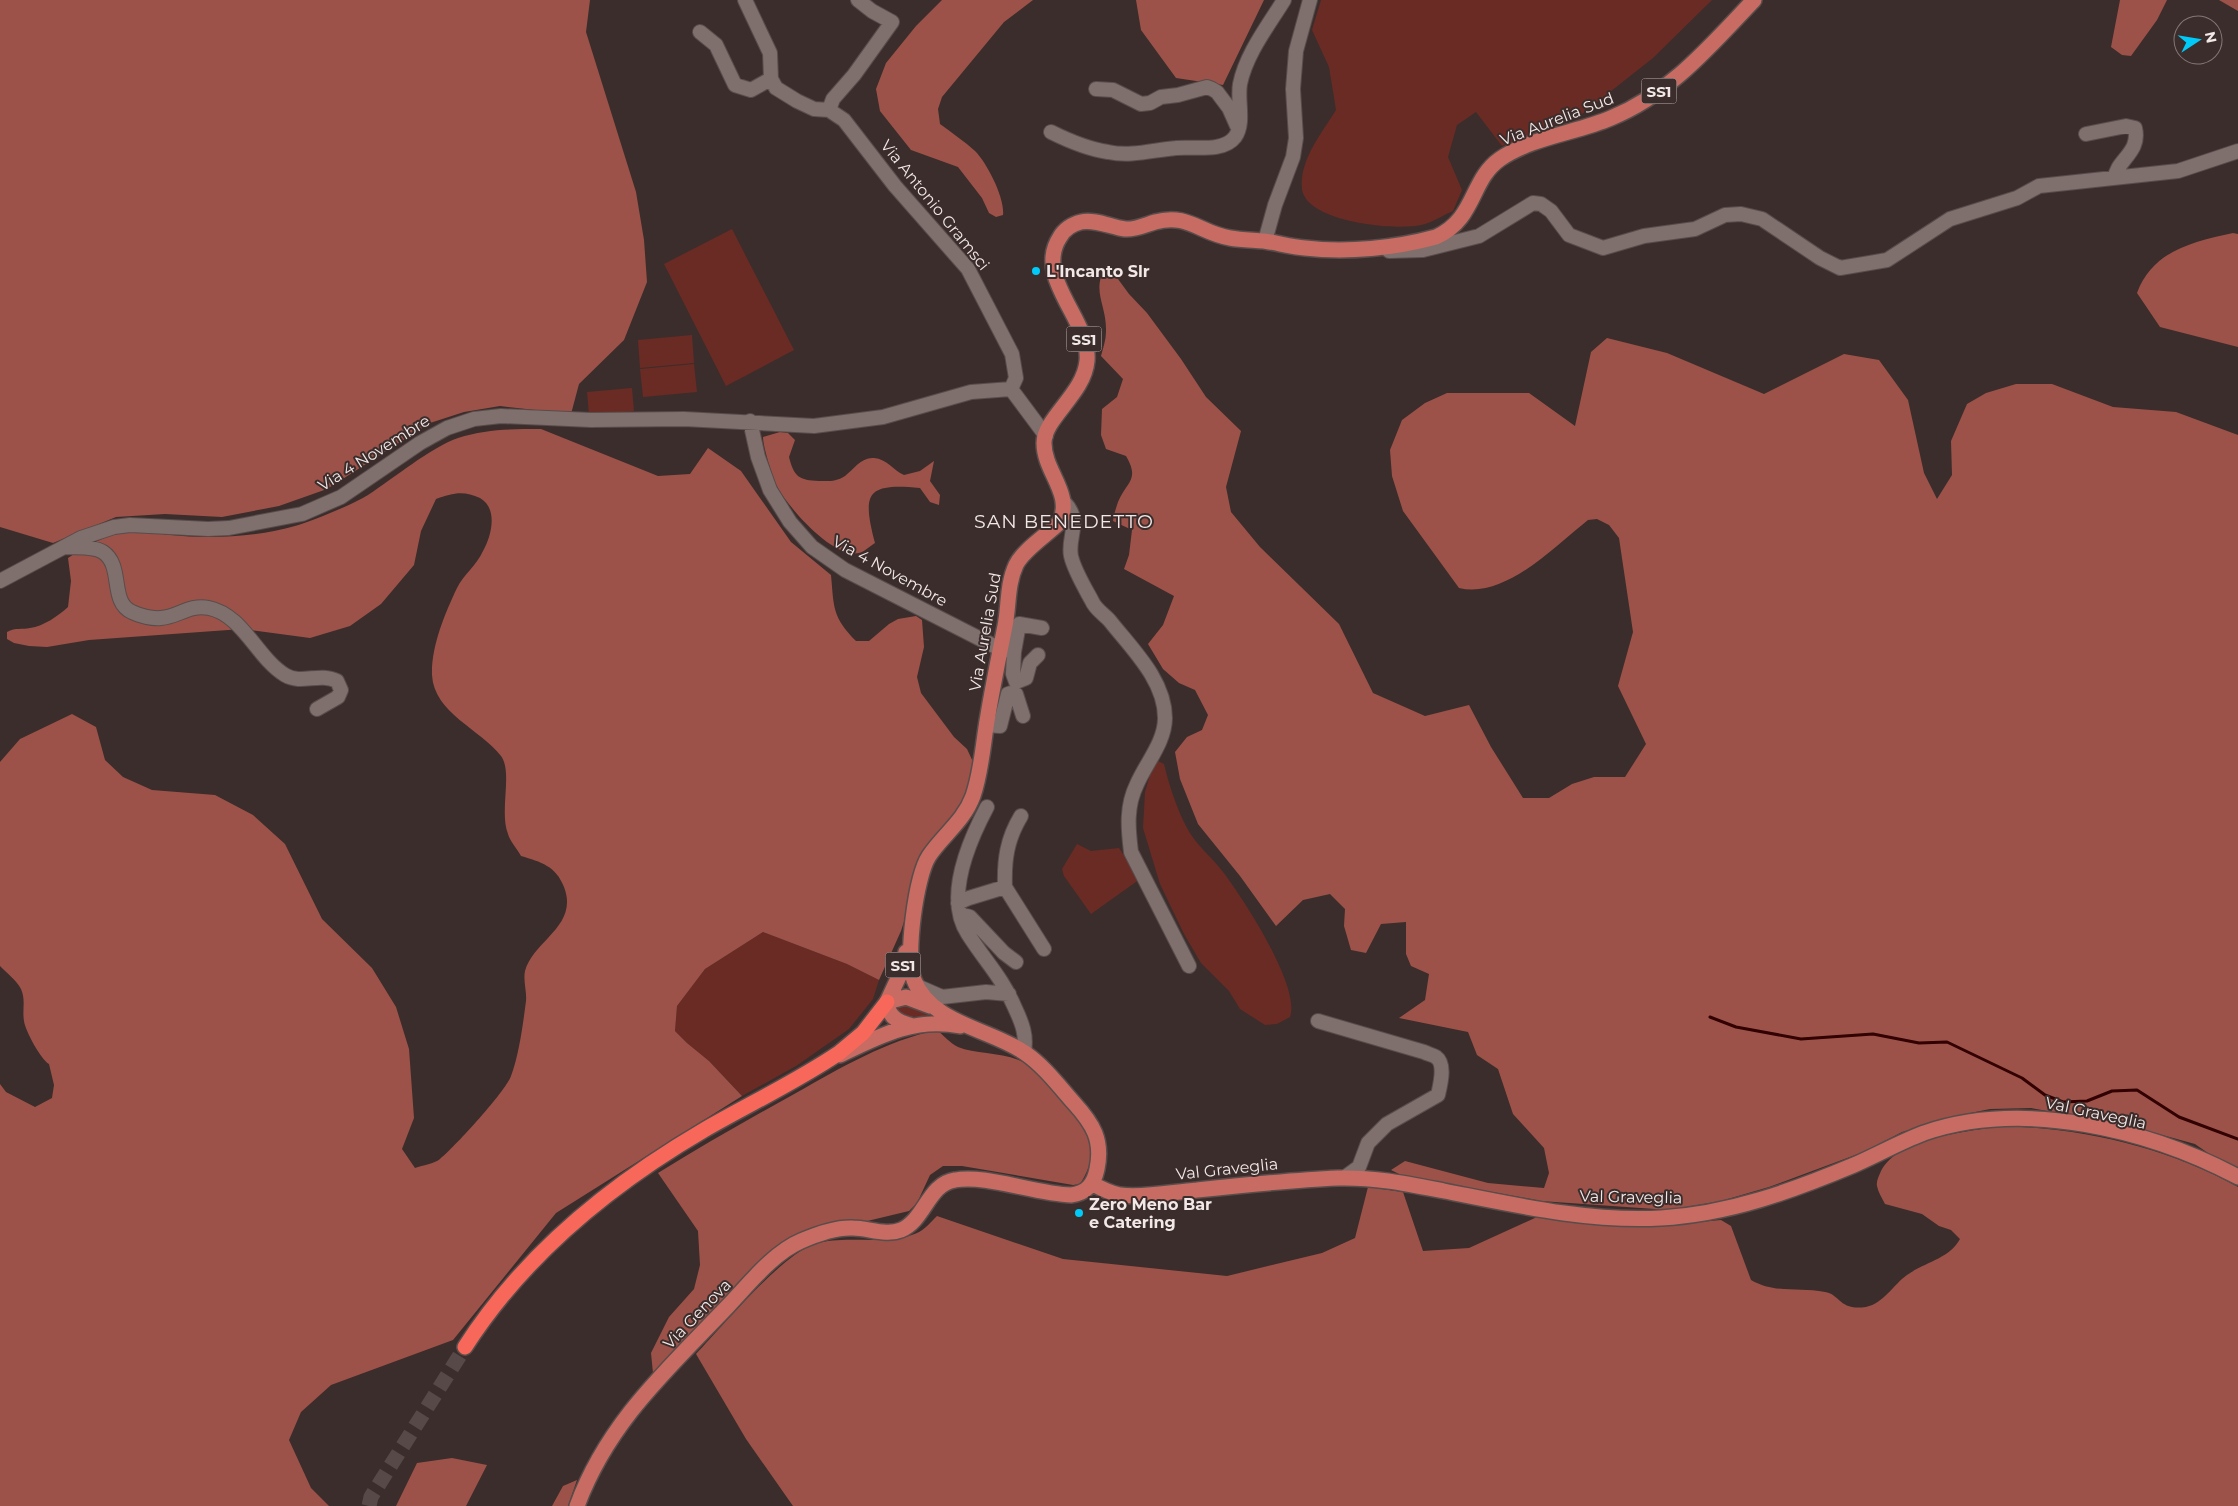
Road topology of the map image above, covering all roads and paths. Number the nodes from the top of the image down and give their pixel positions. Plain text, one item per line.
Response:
1 (744, 0) edge
2 (858, 0) edge
3 (1284, 0) edge
4 (1310, 0) edge
5 (1754, 0) edge
6 (700, 32) dead end
7 (774, 84) junction
8 (1096, 89) dead end
9 (829, 110) junction
10 (1238, 129) junction
11 (1051, 132) dead end
12 (2086, 134) dead end
13 (2238, 151) edge
14 (2114, 178) junction
15 (1265, 241) junction
16 (1373, 247) junction
17 (1011, 389) junction
18 (750, 421) junction
19 (1046, 436) junction
20 (1064, 502) junction
21 (1054, 528) junction
22 (1072, 540) junction
23 (66, 547) junction
24 (0, 581) edge
25 (1042, 628) dead end
26 (1007, 651) junction
27 (1038, 655) dead end
28 (316, 709) dead end
29 (1023, 716) dead end
30 (986, 725) junction
31 (987, 807) dead end
32 (1021, 816) dead end
33 (1005, 887) junction
34 (958, 903) junction
35 (962, 921) junction
36 (913, 926) junction
37 (1044, 949) dead end
38 (1016, 962) dead end
39 (1189, 966) dead end
40 (917, 986) junction
41 (1009, 994) junction
42 (887, 1002) junction
43 (940, 1011) junction
44 (1318, 1021) dead end
45 (910, 1025) junction
46 (971, 1029) junction
47 (1024, 1052) junction
48 (823, 1064) junction
49 (1344, 1178) junction
50 (2238, 1178) edge
51 (1093, 1184) junction
52 (464, 1347) tunnel mouth
53 (577, 1506) edge

1 - 7 street
2 - 9 street
3 - 10 street
4 - 15 street
5 - 16 main road, Via Aurelia Sud / SS1
6 - 7 street
7 - 9 street, Via Antonio Gramsci
8 - 10 street
9 - 17 street, Via Antonio Gramsci
10 - 11 street
12 - 14 street
13 - 14 street
14 - 16 street
15 - 16 main road, Via Aurelia Sud / SS1
15 - 19 main road, Via Aurelia Sud / SS1
17 - 18 street, Via 4 Novembre
17 - 19 street
18 - 23 street, Via 4 Novembre
18 - 26 street, Via 4 Novembre
19 - 20 main road
20 - 21 main road, Via Aurelia Sud / SS1
20 - 22 street
21 - 22 street
21 - 26 main road, Via Aurelia Sud / SS1
22 - 39 street
23 - 24 street, Via 4 Novembre
23 - 28 street
25 - 26 street
26 - 27 street
26 - 30 main road, Via Aurelia Sud / SS1
29 - 30 street
30 - 36 main road, Via Aurelia Sud / SS1
31 - 34 street
32 - 33 street
33 - 34 street
33 - 37 street
34 - 35 street
35 - 38 street
35 - 41 street
36 - 40 main road, Via Aurelia Sud / SS1
36 - 42 main road, SS1
40 - 41 street
40 - 43 main road, Via Aurelia Sud / SS1
41 - 47 street
42 - 43 main road, SS1
42 - 45 main road
42 - 48 highway
43 - 46 main road, Via Aurelia Sud / SS1
44 - 49 street
45 - 46 main road, SS1
45 - 48 main road
46 - 47 main road, Via Aurelia Sud / SS1
47 - 51 main road, Via Aurelia Sud / SS1
48 - 52 highway
49 - 50 main road, Val Graveglia
49 - 51 main road, Val Graveglia
51 - 53 main road, Via Genova

